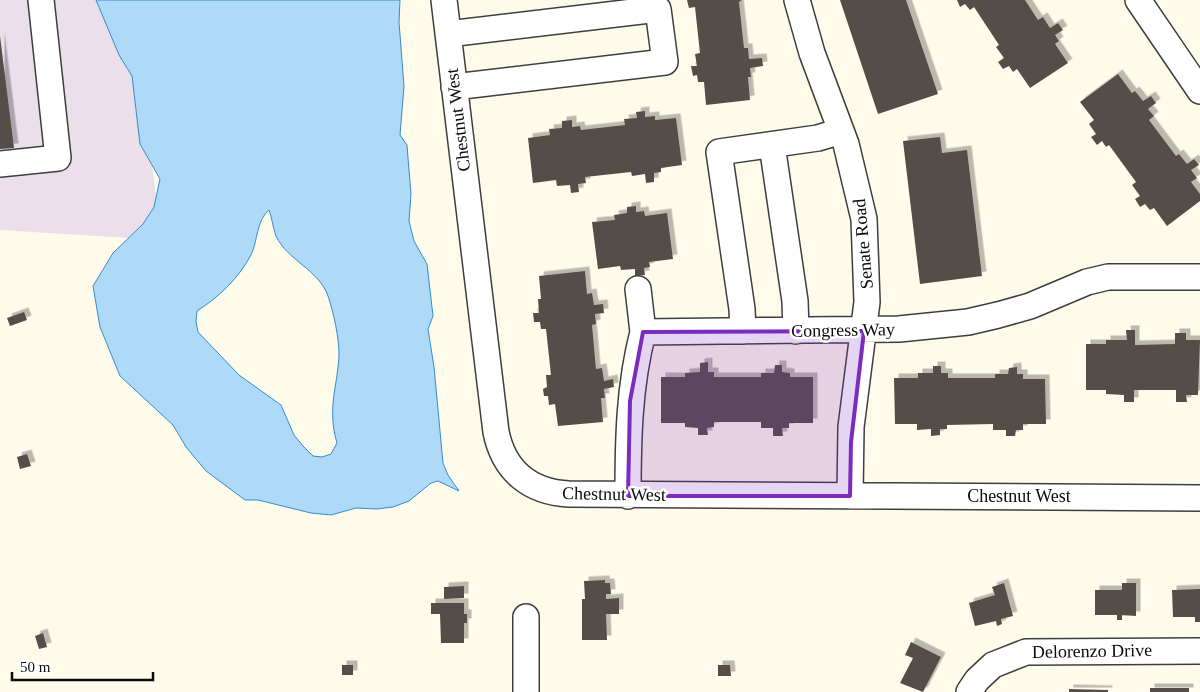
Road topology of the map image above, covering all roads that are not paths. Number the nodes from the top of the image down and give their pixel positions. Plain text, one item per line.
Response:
1 (41, 0) edge
2 (444, 0) edge
3 (797, 0) edge
4 (1138, 0) edge
5 (448, 34) junction
6 (454, 87) junction
7 (1200, 91) edge
8 (841, 131) junction
9 (772, 145) junction
10 (0, 164) edge
11 (1200, 277) edge
12 (638, 289) dead end
13 (743, 331) junction
14 (796, 331) junction
15 (864, 331) junction
16 (644, 332) junction
17 (628, 496) junction
18 (850, 496) junction
19 (1200, 498) edge
20 (526, 618) dead end
21 (1200, 651) edge
22 (526, 692) edge
23 (969, 692) edge

1 - 10 street
2 - 5 street, Chestnut West
3 - 8 street, Senate Road
4 - 7 street
5 - 6 street, Chestnut West
5 - 6 street
6 - 17 street, Chestnut West
8 - 9 street
8 - 15 street, Senate Road
9 - 13 street
9 - 14 street
11 - 15 street, Congress Way
12 - 16 street
13 - 14 street, Congress Way
13 - 16 street, Congress Way
14 - 15 street, Congress Way
15 - 18 street, Senate Road
16 - 17 street
17 - 18 street, Chestnut West
18 - 19 street, Chestnut West
20 - 22 street
21 - 23 street, Delorenzo Drive

